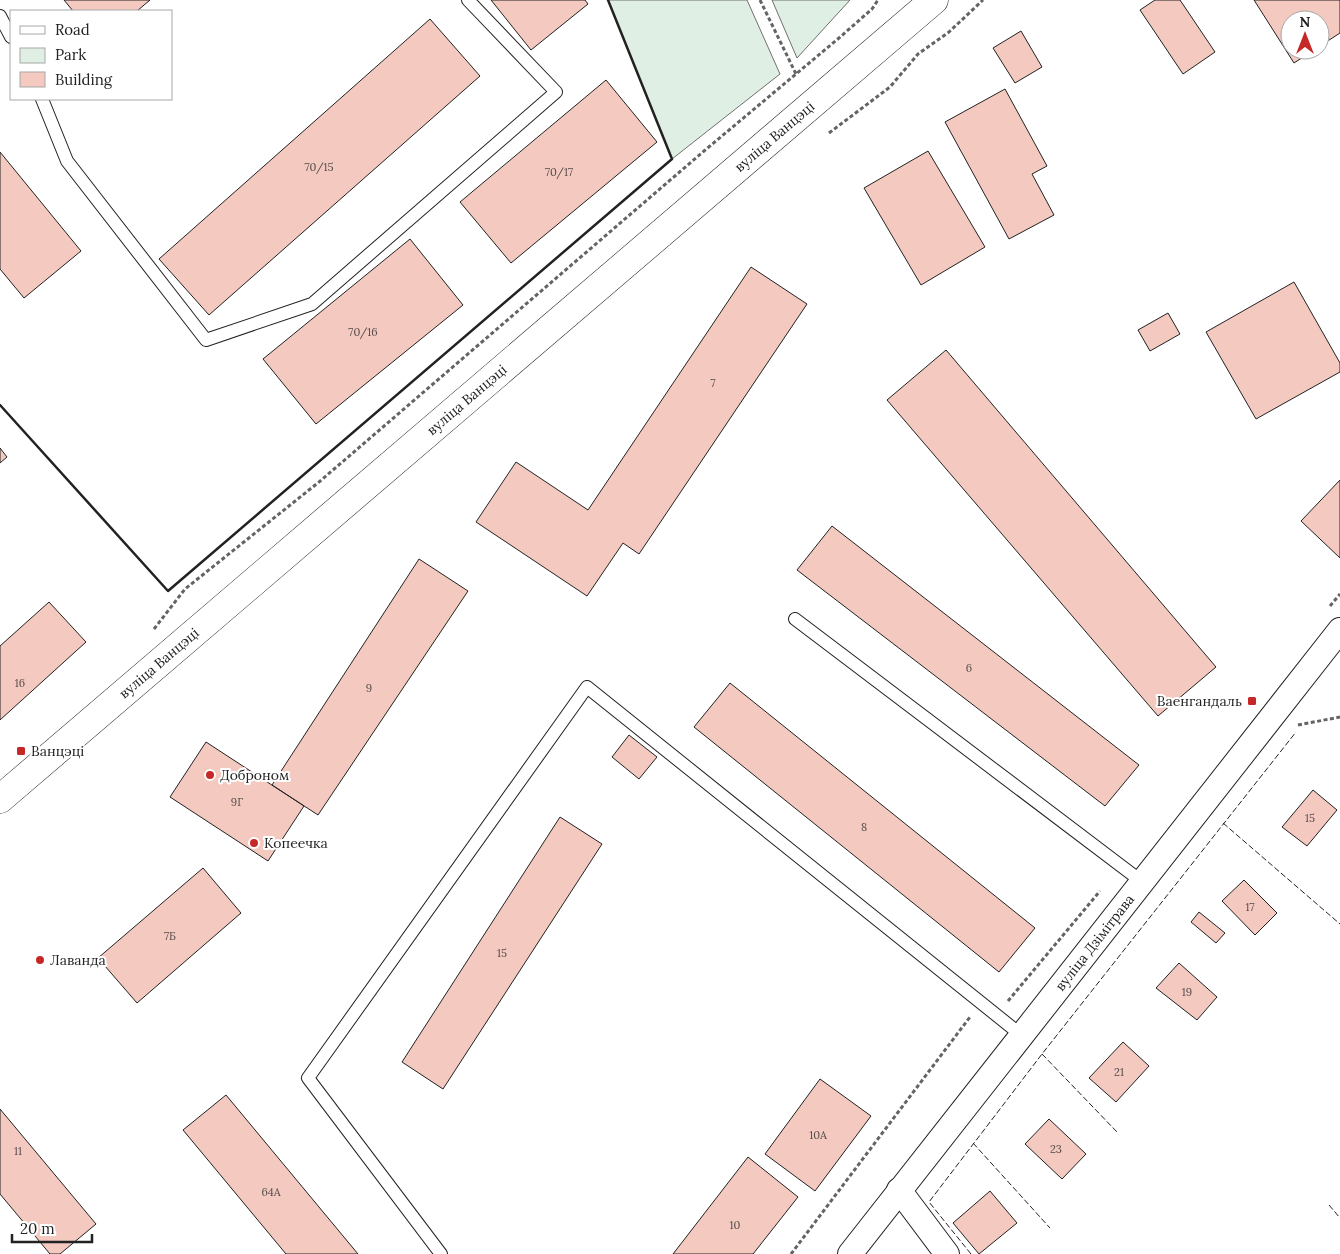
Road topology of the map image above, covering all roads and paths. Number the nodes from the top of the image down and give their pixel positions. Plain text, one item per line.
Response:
1 (468, 0) edge
2 (760, 0) edge
3 (878, 0) edge
4 (934, 0) edge
5 (983, 0) edge
6 (0, 16) edge
7 (10, 35) edge
8 (796, 74) junction
9 (42, 100) edge
10 (829, 133) dead end
11 (794, 619) dead end
12 (1340, 630) edge
13 (148, 634) dead end
14 (0, 799) edge
15 (1141, 881) junction
16 (981, 1003) junction
17 (1020, 1034) junction
18 (899, 1190) junction
19 (441, 1254) edge
20 (791, 1254) edge
21 (850, 1254) edge
22 (947, 1254) edge

1 - 9 lane
2 - 8 path
3 - 8 path
4 - 14 main road, вуліца Ванцэці
5 - 10 path
6 - 7 lane
8 - 13 path
11 - 15 lane
12 - 15 street, вуліца Дзімітрава
15 - 17 street, вуліца Дзімітрава
16 - 17 lane
16 - 19 lane
16 - 20 path
17 - 18 street, вуліца Дзімітрава
18 - 21 street, вуліца Дзімітрава
18 - 22 street

